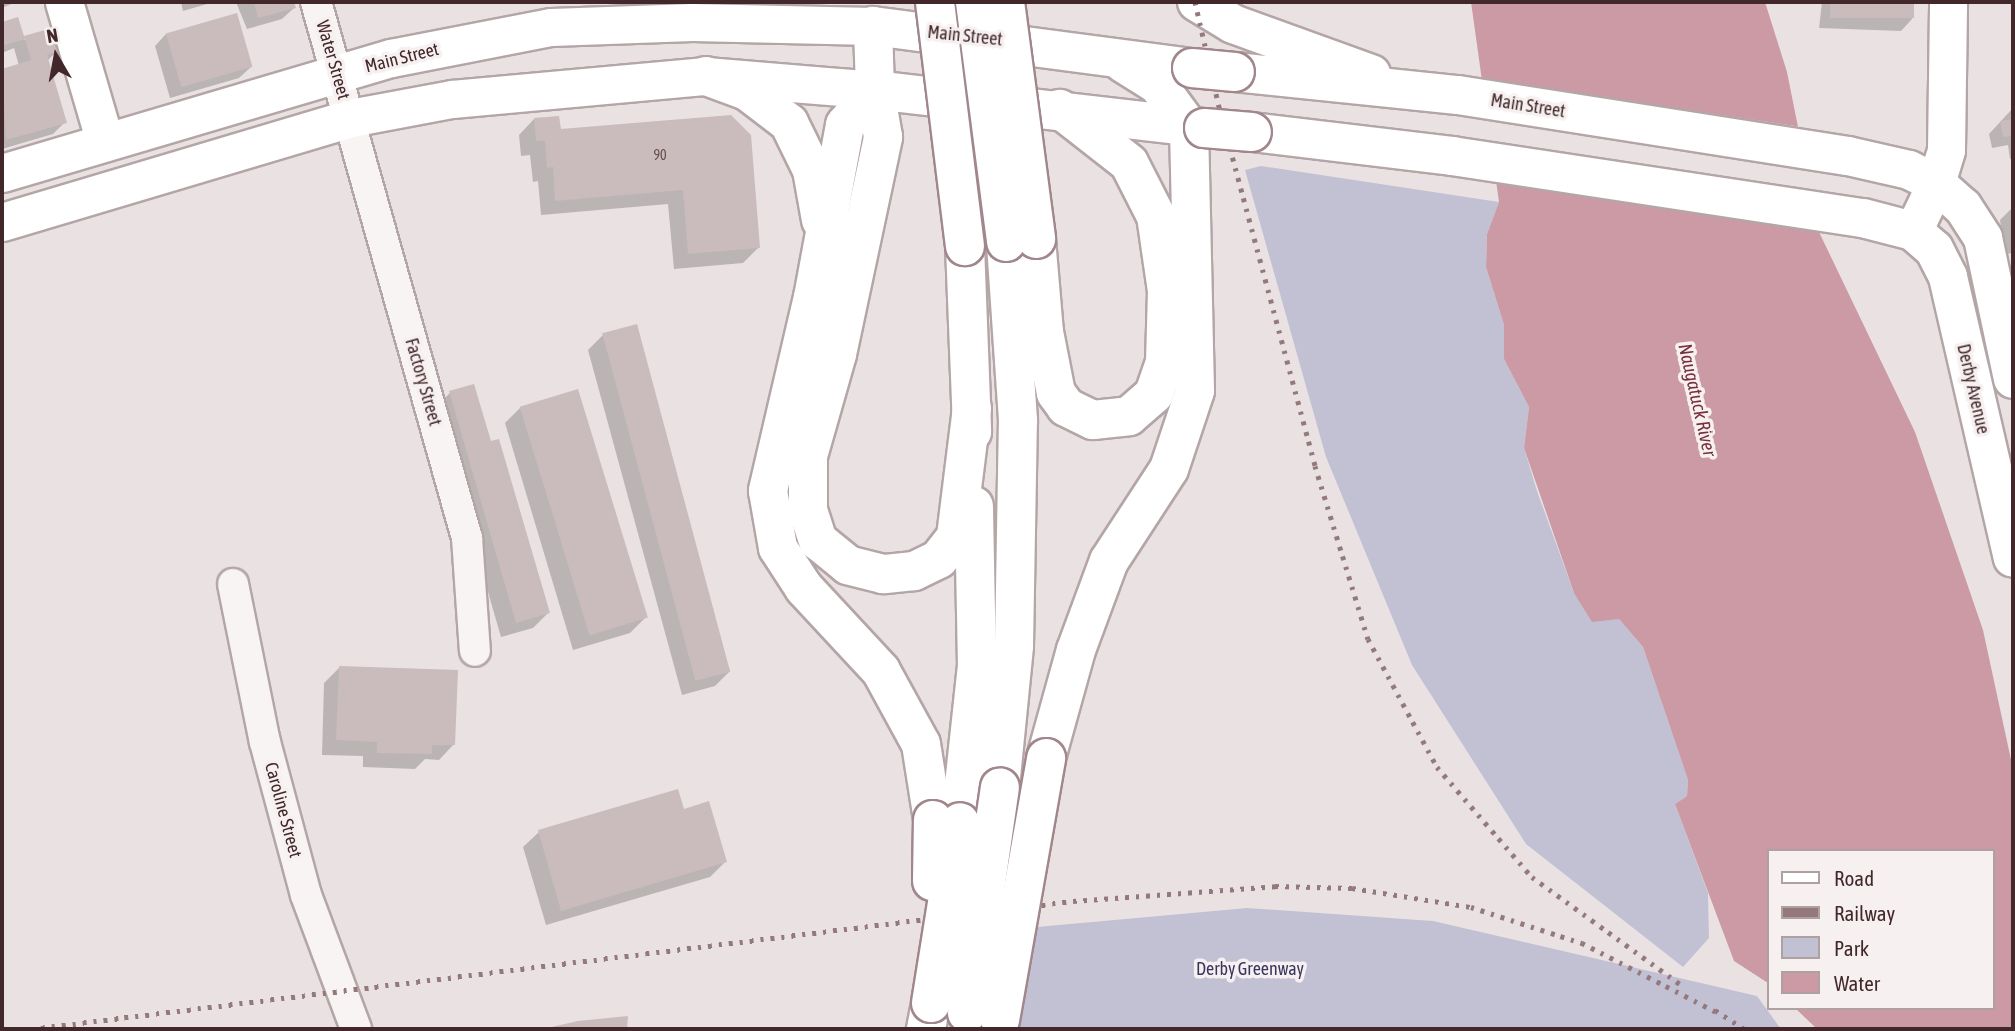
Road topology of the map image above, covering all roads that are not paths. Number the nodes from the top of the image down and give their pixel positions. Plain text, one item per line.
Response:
1 (64, 2) edge
2 (316, 2) edge
3 (936, 2) edge
4 (975, 2) edge
5 (1005, 2) edge
6 (1197, 2) edge
7 (1948, 2) edge
8 (873, 26) junction
9 (1115, 59) junction
10 (339, 75) junction
11 (706, 76) junction
12 (1405, 89) junction
13 (875, 90) junction
14 (1060, 109) junction
15 (350, 118) junction
16 (1197, 127) junction
17 (105, 142) junction
18 (2, 173) edge
19 (1936, 183) junction
20 (2, 222) edge
21 (1913, 231) junction
22 (1021, 241) junction
23 (821, 253) junction
24 (2013, 379) edge
25 (972, 408) junction
26 (2013, 558) edge
27 (233, 584) dead end
28 (475, 651) dead end
29 (947, 821) junction
30 (964, 1021) edge
31 (356, 1029) edge

1 - 17 main road
2 - 10 street, Water Street
3 - 25 highway, bridge
4 - 22 highway, bridge
5 - 22 highway, bridge
6 - 12 highway
7 - 19 main road
8 - 9 highway, Main Street
8 - 10 main road, Main Street
8 - 13 highway
9 - 12 highway, Main Street, bridge
9 - 16 highway
10 - 15 street, Water Street
10 - 17 main road, Main Street
11 - 13 main road
11 - 15 main road
11 - 23 highway
12 - 19 highway, Main Street
13 - 14 highway
13 - 23 highway
13 - 25 highway
14 - 16 highway
14 - 22 highway
15 - 20 main road
15 - 28 street, Factory Street
16 - 21 highway, bridge
16 - 30 highway, bridge
17 - 18 main road, Main Street
19 - 21 main road
19 - 24 highway
21 - 26 highway, Derby Avenue
22 - 30 highway, bridge
23 - 29 highway
25 - 29 highway
27 - 31 street, Caroline Street
29 - 30 highway, bridge

